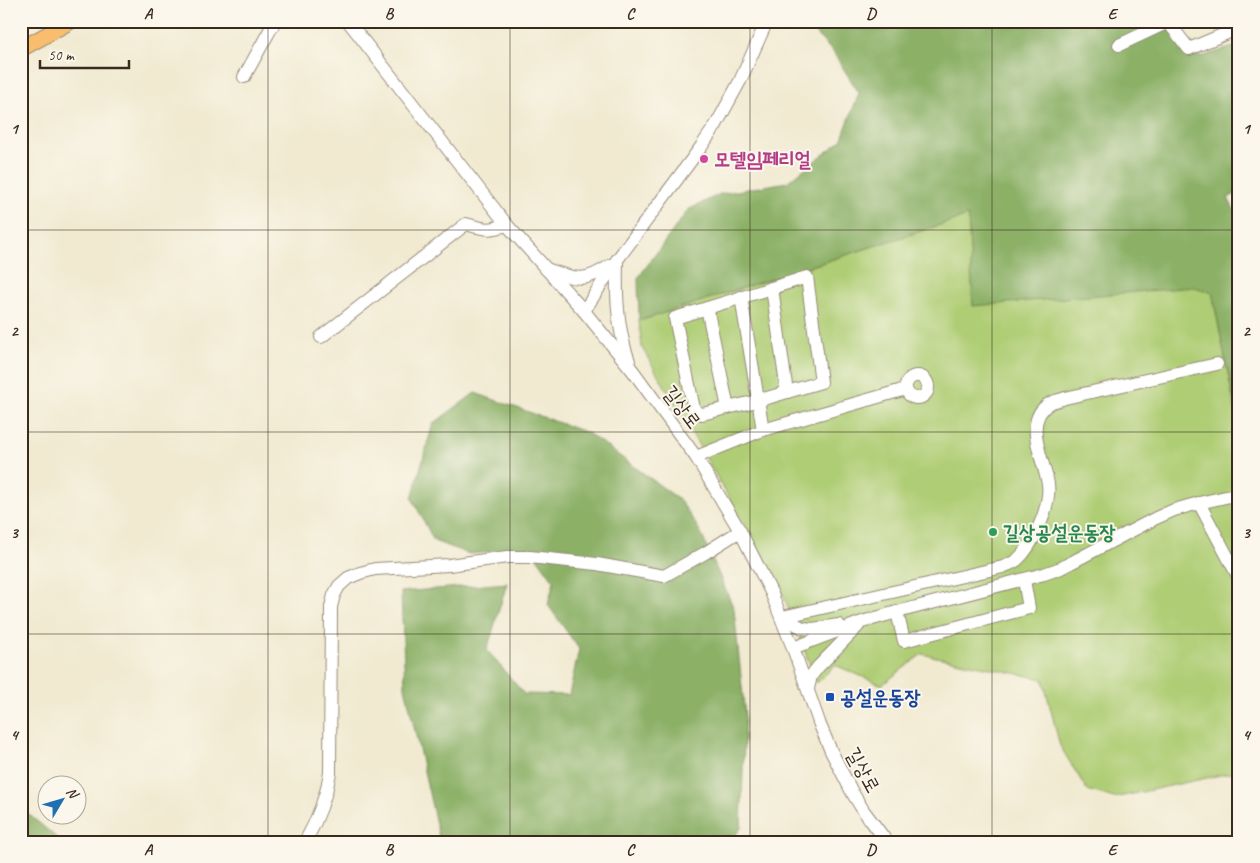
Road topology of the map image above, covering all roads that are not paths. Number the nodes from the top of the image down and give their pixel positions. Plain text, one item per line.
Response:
1 (71, 21) edge
2 (275, 21) edge
3 (348, 21) edge
4 (767, 21) edge
5 (1239, 28) edge
6 (1119, 45) dead end
7 (21, 49) edge
8 (244, 77) dead end
9 (507, 224) junction
10 (617, 260) junction
11 (545, 268) junction
12 (772, 288) junction
13 (741, 297) junction
14 (707, 308) junction
15 (584, 311) junction
16 (322, 337) dead end
17 (1217, 364) dead end
18 (633, 371) junction
19 (906, 389) dead end
20 (787, 392) junction
21 (757, 402) junction
22 (728, 408) junction
23 (763, 430) junction
24 (696, 457) junction
25 (1239, 494) edge
26 (1200, 503) junction
27 (740, 531) junction
28 (1239, 578) edge
29 (1024, 580) junction
30 (897, 612) junction
31 (782, 617) junction
32 (862, 622) junction
33 (793, 648) junction
34 (808, 689) junction
35 (305, 842) edge
36 (887, 842) edge

1 - 7 main road
2 - 8 street
3 - 9 street, 길상로
4 - 10 street
5 - 6 street
9 - 11 street, 길상로
9 - 16 street
10 - 11 street
10 - 15 street
10 - 18 street
11 - 15 street, 길상로
12 - 13 street
12 - 20 street
12 - 20 street
13 - 14 street
13 - 21 street
14 - 22 street
14 - 22 street
15 - 18 street, 길상로
17 - 31 street
18 - 24 street, 길상로
19 - 23 street
20 - 21 street
21 - 22 street
21 - 23 street
23 - 24 street
24 - 27 street, 길상로
25 - 26 street
26 - 28 street
26 - 29 street
27 - 31 street, 길상로
27 - 35 street
29 - 30 street
29 - 30 street
30 - 32 street
31 - 32 street
31 - 33 street, 길상로
32 - 33 street
32 - 34 street
33 - 34 street, 길상로
34 - 36 street, 길상로

